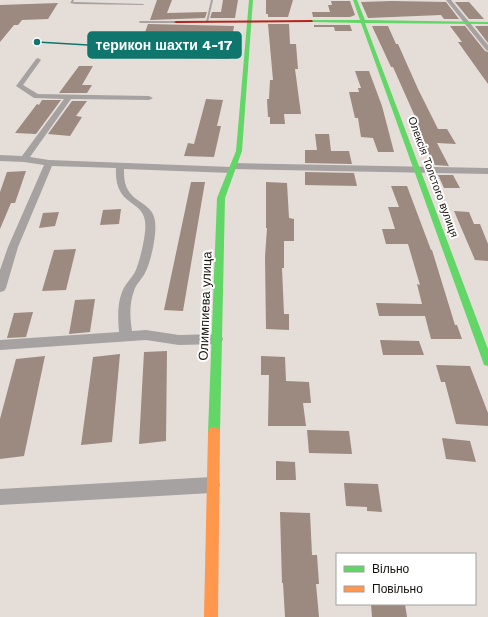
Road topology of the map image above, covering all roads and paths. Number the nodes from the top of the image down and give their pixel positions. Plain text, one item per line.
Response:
1 (73, 0) edge
2 (212, 0) edge
3 (251, 0) edge
4 (355, 0) edge
5 (448, 0) edge
6 (143, 4) dead end
7 (363, 21) junction
8 (140, 22) dead end
9 (176, 22) joint
10 (207, 22) junction
11 (250, 22) junction
12 (466, 22) junction
13 (488, 23) edge
14 (488, 49) edge
15 (38, 60) dead end
16 (69, 97) junction
17 (149, 98) dead end
18 (0, 158) edge
19 (24, 159) junction
20 (49, 163) junction
21 (120, 166) junction
22 (232, 168) junction
23 (418, 169) junction
24 (488, 171) edge
25 (0, 288) edge
26 (126, 336) junction
27 (217, 339) junction
28 (0, 344) edge
29 (488, 362) edge
30 (212, 485) junction
31 (0, 497) edge
32 (211, 617) edge

1 - 6 lane
2 - 10 lane
3 - 11 street, Олимпиева улица
4 - 7 street, Олексія Толстого вулиця
5 - 12 street
7 - 11 street
7 - 12 street
7 - 23 street, Олексія Толстого вулиця
8 - 9 lane
9 - 10 street
10 - 11 street
11 - 22 street, Олимпиева улица
12 - 13 street
12 - 14 street
15 - 16 street
16 - 17 street
16 - 19 street
18 - 19 street
19 - 20 street
20 - 21 street
20 - 25 street
21 - 22 street
21 - 26 street
22 - 23 street
22 - 27 street, Олимпиева улица
23 - 24 street
23 - 29 street, Олексія Толстого вулиця
26 - 27 street
26 - 28 street
27 - 30 street, Олимпиева улица
30 - 31 street
30 - 32 street, Олимпиева улица

